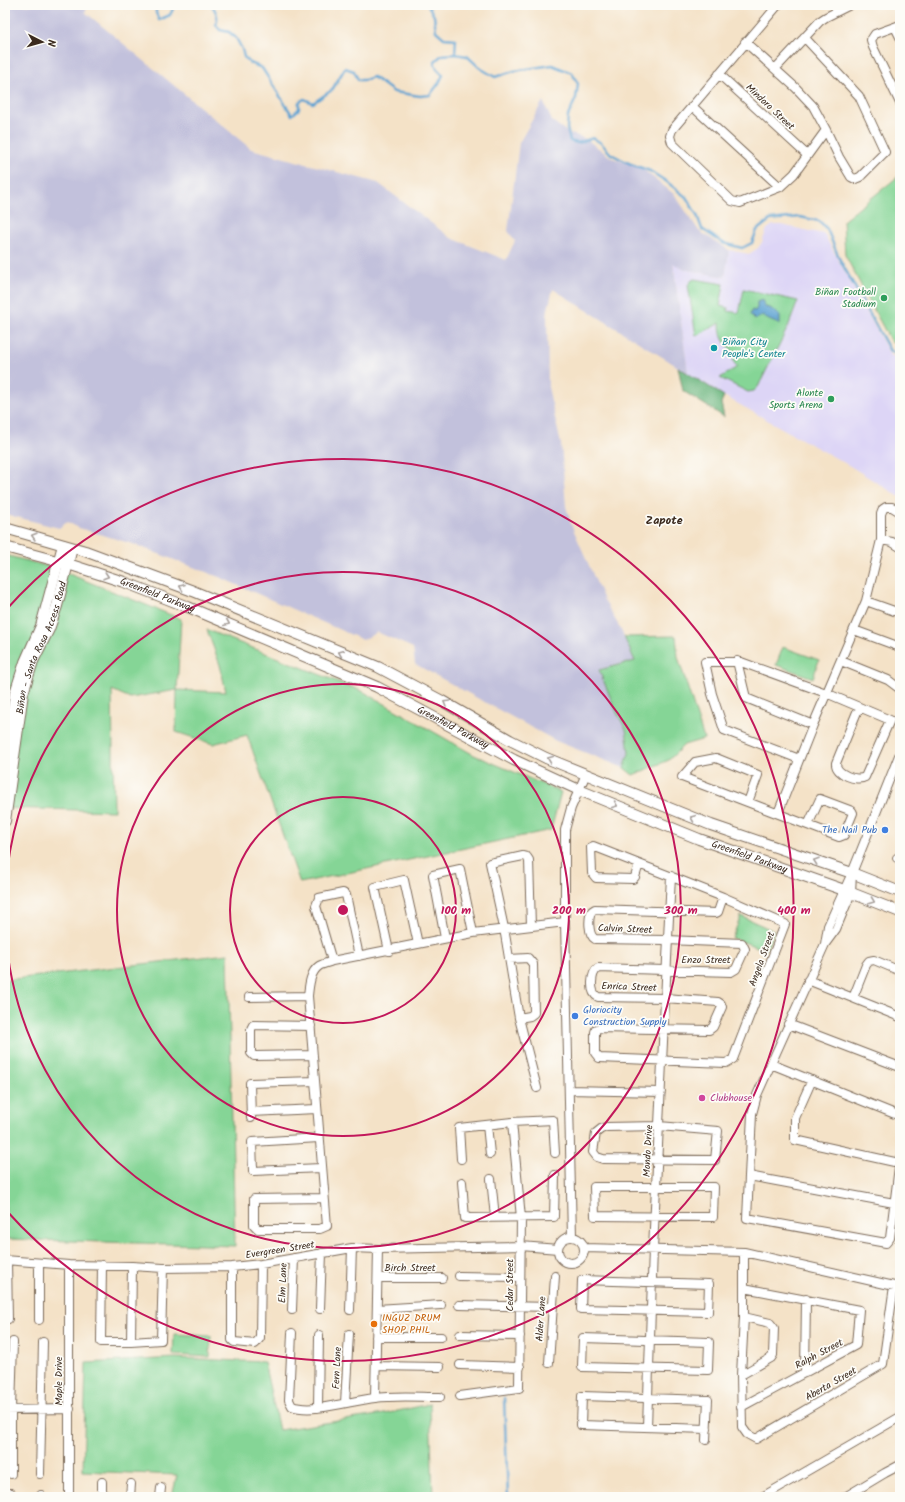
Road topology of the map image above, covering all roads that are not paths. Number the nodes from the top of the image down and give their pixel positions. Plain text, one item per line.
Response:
1 (778, 5) edge
2 (850, 5) edge
3 (898, 26) edge
4 (900, 36) edge
5 (804, 37) junction
6 (745, 42) junction
7 (775, 69) junction
8 (719, 74) junction
9 (900, 103) edge
10 (692, 106) junction
11 (826, 130) junction
12 (807, 155) junction
13 (780, 186) junction
14 (900, 512) edge
15 (5, 528) edge
16 (881, 540) junction
17 (68, 546) junction
18 (5, 547) edge
19 (900, 547) edge
20 (64, 563) junction
21 (866, 602) junction
22 (900, 610) edge
23 (854, 630) junction
24 (900, 647) edge
25 (841, 661) junction
26 (737, 662) junction
27 (888, 680) junction
28 (900, 682) edge
29 (900, 689) edge
30 (826, 693) junction
31 (859, 707) junction
32 (480, 722) junction
33 (813, 725) junction
34 (472, 737) junction
35 (900, 753) edge
36 (799, 759) junction
37 (5, 769) edge
38 (586, 774) junction
39 (7, 789) edge
40 (579, 790) junction
41 (748, 802) junction
42 (778, 813) junction
43 (5, 821) edge
44 (808, 825) junction
45 (639, 864) junction
46 (852, 873) junction
47 (671, 876) junction
48 (848, 892) junction
49 (900, 892) edge
50 (722, 896) junction
51 (668, 911) junction
52 (900, 912) edge
53 (565, 922) junction
54 (531, 926) junction
55 (504, 928) junction
56 (473, 933) junction
57 (445, 938) junction
58 (667, 940) junction
59 (418, 944) junction
60 (389, 951) junction
61 (360, 956) junction
62 (509, 959) junction
63 (332, 961) junction
64 (666, 970) junction
65 (900, 971) edge
66 (808, 980) junction
67 (308, 996) junction
68 (249, 997) dead end
69 (665, 998) junction
70 (854, 998) junction
71 (900, 1017) edge
72 (519, 1018) junction
73 (788, 1024) junction
74 (311, 1026) junction
75 (664, 1029) junction
76 (313, 1055) junction
77 (663, 1060) junction
78 (771, 1064) junction
79 (900, 1067) edge
80 (812, 1080) junction
81 (315, 1081) junction
82 (537, 1088) dead end
83 (569, 1090) junction
84 (661, 1092) junction
85 (317, 1109) junction
86 (900, 1116) edge
87 (512, 1122) junction
88 (487, 1125) junction
89 (659, 1126) junction
90 (319, 1138) junction
91 (555, 1153) dead end
92 (490, 1154) dead end
93 (460, 1159) dead end
94 (658, 1160) junction
95 (899, 1161) edge
96 (321, 1168) junction
97 (555, 1175) dead end
98 (749, 1176) junction
99 (491, 1179) dead end
100 (462, 1182) dead end
101 (656, 1187) junction
102 (324, 1198) junction
103 (894, 1203) junction
104 (655, 1216) junction
105 (495, 1217) junction
106 (521, 1218) junction
107 (572, 1237) junction
108 (520, 1246) junction
109 (352, 1248) junction
110 (584, 1248) junction
111 (378, 1249) junction
112 (558, 1249) junction
113 (653, 1250) junction
114 (744, 1252) junction
115 (322, 1253) junction
116 (294, 1258) junction
117 (6, 1260) edge
118 (39, 1263) junction
119 (261, 1264) junction
120 (69, 1265) junction
121 (102, 1265) junction
122 (132, 1266) junction
123 (232, 1267) junction
124 (163, 1268) junction
125 (459, 1276) dead end
126 (555, 1276) dead end
127 (520, 1277) junction
128 (378, 1278) junction
129 (442, 1278) dead end
130 (652, 1283) junction
131 (744, 1288) junction
132 (806, 1299) junction
133 (441, 1305) dead end
134 (459, 1305) dead end
135 (520, 1307) junction
136 (552, 1307) junction
137 (320, 1309) dead end
138 (292, 1310) dead end
139 (350, 1310) dead end
140 (377, 1310) junction
141 (651, 1311) junction
142 (744, 1317) junction
143 (8, 1319) dead end
144 (39, 1320) dead end
145 (292, 1333) dead end
146 (349, 1334) dead end
147 (319, 1335) dead end
148 (460, 1335) dead end
149 (520, 1336) junction
150 (376, 1337) junction
151 (441, 1337) dead end
152 (650, 1340) junction
153 (13, 1342) dead end
154 (42, 1342) dead end
155 (131, 1342) junction
156 (548, 1363) dead end
157 (460, 1365) dead end
158 (376, 1366) junction
159 (440, 1367) dead end
160 (520, 1367) junction
161 (649, 1369) junction
162 (805, 1372) junction
163 (741, 1375) junction
164 (440, 1396) dead end
165 (460, 1396) dead end
166 (375, 1398) junction
167 (648, 1398) junction
168 (345, 1403) junction
169 (741, 1407) junction
170 (318, 1408) junction
171 (41, 1409) junction
172 (70, 1409) junction
173 (8, 1410) edge
174 (900, 1417) edge
175 (647, 1427) junction
176 (707, 1429) junction
177 (706, 1440) dead end
178 (900, 1465) edge
179 (11, 1474) dead end
180 (40, 1474) dead end
181 (102, 1482) dead end
182 (131, 1484) dead end
183 (161, 1488) dead end
184 (69, 1497) edge
185 (102, 1497) edge
186 (130, 1497) edge
187 (160, 1497) edge
188 (762, 1497) edge
189 (845, 1497) edge

1 - 6 street
2 - 5 street
3 - 4 street
3 - 9 street
5 - 7 street
5 - 11 street
6 - 7 street
6 - 8 street
7 - 11 street
8 - 10 street
8 - 12 street, Mindoro Street
10 - 13 street
10 - 13 street
11 - 12 street
12 - 13 street
14 - 16 street
17 -> 15 main road, Greenfield Parkway
16 - 19 street
16 - 21 street
17 - 20 main road, Biñan - Santa Rosa Access Road
32 -> 17 main road, Greenfield Parkway
18 - 20 main road, Greenfield Parkway
20 -> 34 main road, Greenfield Parkway
20 - 37 main road, Biñan - Santa Rosa Access Road
20 - 39 main road, Biñan - Santa Rosa Access Road
21 - 22 street
21 - 23 street
23 - 24 street
23 - 25 street
25 - 27 street
25 - 30 street
26 - 30 street
26 - 33 street
26 - 36 street
27 - 28 street
27 - 29 street
30 - 31 street
30 - 33 street
31 - 31 street
32 - 34 main road
38 -> 32 main road, Greenfield Parkway
33 - 36 street
34 - 40 main road, Greenfield Parkway
35 - 46 street
36 - 42 street
38 - 40 street
46 -> 38 main road, Greenfield Parkway
39 - 43 main road, Biñan - Santa Rosa Access Road
40 -> 48 main road, Greenfield Parkway
40 - 53 street
41 - 41 street
41 - 42 street
42 - 44 street
44 - 44 street
45 - 45 street, Angela Street
45 - 47 street, Angela Street
46 - 48 street
46 - 49 main road, Greenfield Parkway
47 - 50 street, Angela Street
47 - 51 street, Mondo Drive
48 -> 52 main road, Greenfield Parkway
48 - 66 street
50 - 51 street
50 - 77 street, Angela Street
51 - 58 street, Mondo Drive
51 - 58 street, Calvin Street
53 - 54 street
53 - 83 street
54 - 55 street
54 - 55 street
55 - 56 street
55 - 62 street
56 - 57 street
56 - 57 street
57 - 59 street
58 - 64 street, Mondo Drive
58 - 64 street, Enzo Street
59 - 60 street
59 - 60 street
60 - 61 street
61 - 63 street
61 - 63 street
62 - 72 street
62 - 72 street
63 - 67 street
64 - 69 street, Mondo Drive
64 - 69 street, Enrica Street
65 - 70 street
66 - 70 street
66 - 73 street
67 - 68 street
67 - 74 street
69 - 75 street, Mondo Drive
69 - 75 street, Enrica Street
70 - 71 street
72 - 82 street
73 - 78 street
73 - 79 street
74 - 76 street
74 - 76 street
75 - 77 street, Mondo Drive
75 - 77 street
76 - 81 street
77 - 84 street, Mondo Drive
78 - 80 street
78 - 98 street
80 - 86 street
80 - 95 street
81 - 85 street
81 - 85 street
83 - 84 street
83 - 107 street
84 - 89 street, Mondo Drive
85 - 90 street
87 - 88 street
87 - 91 street
87 - 106 street, Cedar Street
88 - 92 street
88 - 93 street
89 - 94 street, Mondo Drive
89 - 94 street
89 - 94 street
90 - 96 street
90 - 96 street
94 - 101 street, Mondo Drive
95 - 103 street
96 - 102 street
97 - 106 street
98 - 103 street
98 - 103 street
99 - 105 street
100 - 105 street
101 - 104 street, Mondo Drive
101 - 104 street
101 - 104 street
102 - 102 street
104 - 113 street, Mondo Drive
105 - 106 street
106 - 108 street, Cedar Street
107 - 110 street
107 - 112 street
108 - 111 street, Evergreen Street
108 - 112 street, Evergreen Street
108 - 127 street, Cedar Street
109 - 111 street, Evergreen Street
109 - 115 street, Evergreen Street
109 - 139 street
110 - 112 street
110 - 113 street, Aberta Street
111 - 128 street
113 - 114 street, Aberta Street
113 - 130 street, Mondo Drive
114 - 131 street, Aberta Street
114 - 169 street, Aberta Street
115 - 116 street, Evergreen Street
115 - 137 street
116 - 119 street, Evergreen Street
116 - 138 street, Elm Lane
117 - 118 street, Evergreen Street
117 - 143 street
118 - 120 street, Evergreen Street
118 - 144 street
119 - 123 street, Evergreen Street
119 - 123 street
120 - 121 street, Evergreen Street
120 - 172 street, Maple Drive
121 - 122 street, Evergreen Street
121 - 155 street
122 - 124 street, Evergreen Street
122 - 155 street
123 - 124 street, Evergreen Street
124 - 155 street
125 - 127 street
126 - 136 street, Alder Lane
127 - 135 street, Cedar Street
128 - 129 street, Birch Street
128 - 140 street
130 - 141 street, Mondo Drive
130 - 141 street
130 - 141 street
131 - 132 street, Ralph Street
131 - 142 street, Aberta Street
132 - 162 street
132 - 162 street, Ralph Street
133 - 140 street
134 - 135 street
135 - 136 street
135 - 149 street, Cedar Street
136 - 156 street, Alder Lane
140 - 150 street
141 - 152 street, Mondo Drive
142 - 163 street, Aberta Street
142 - 163 street
145 - 170 street
146 - 168 street, Fern Lane
147 - 170 street
148 - 149 street
149 - 160 street, Cedar Street
150 - 151 street
150 - 158 street
152 - 161 street, Mondo Drive
152 - 161 street
152 - 161 street
153 - 173 street
154 - 171 street
157 - 160 street
158 - 159 street
158 - 166 street
160 - 165 street, Cedar Street
161 - 167 street, Mondo Drive
162 - 169 street, Ralph Street
163 - 169 street, Aberta Street
164 - 166 street
166 - 168 street
167 - 175 street, Mondo Drive
167 - 175 street
167 - 176 street
168 - 170 street
171 - 172 street
171 - 173 street
171 - 180 street
172 - 184 street, Maple Drive
173 - 179 street
174 - 188 street
175 - 176 street
176 - 177 street
178 - 189 street
181 - 185 street
182 - 186 street
183 - 187 street

